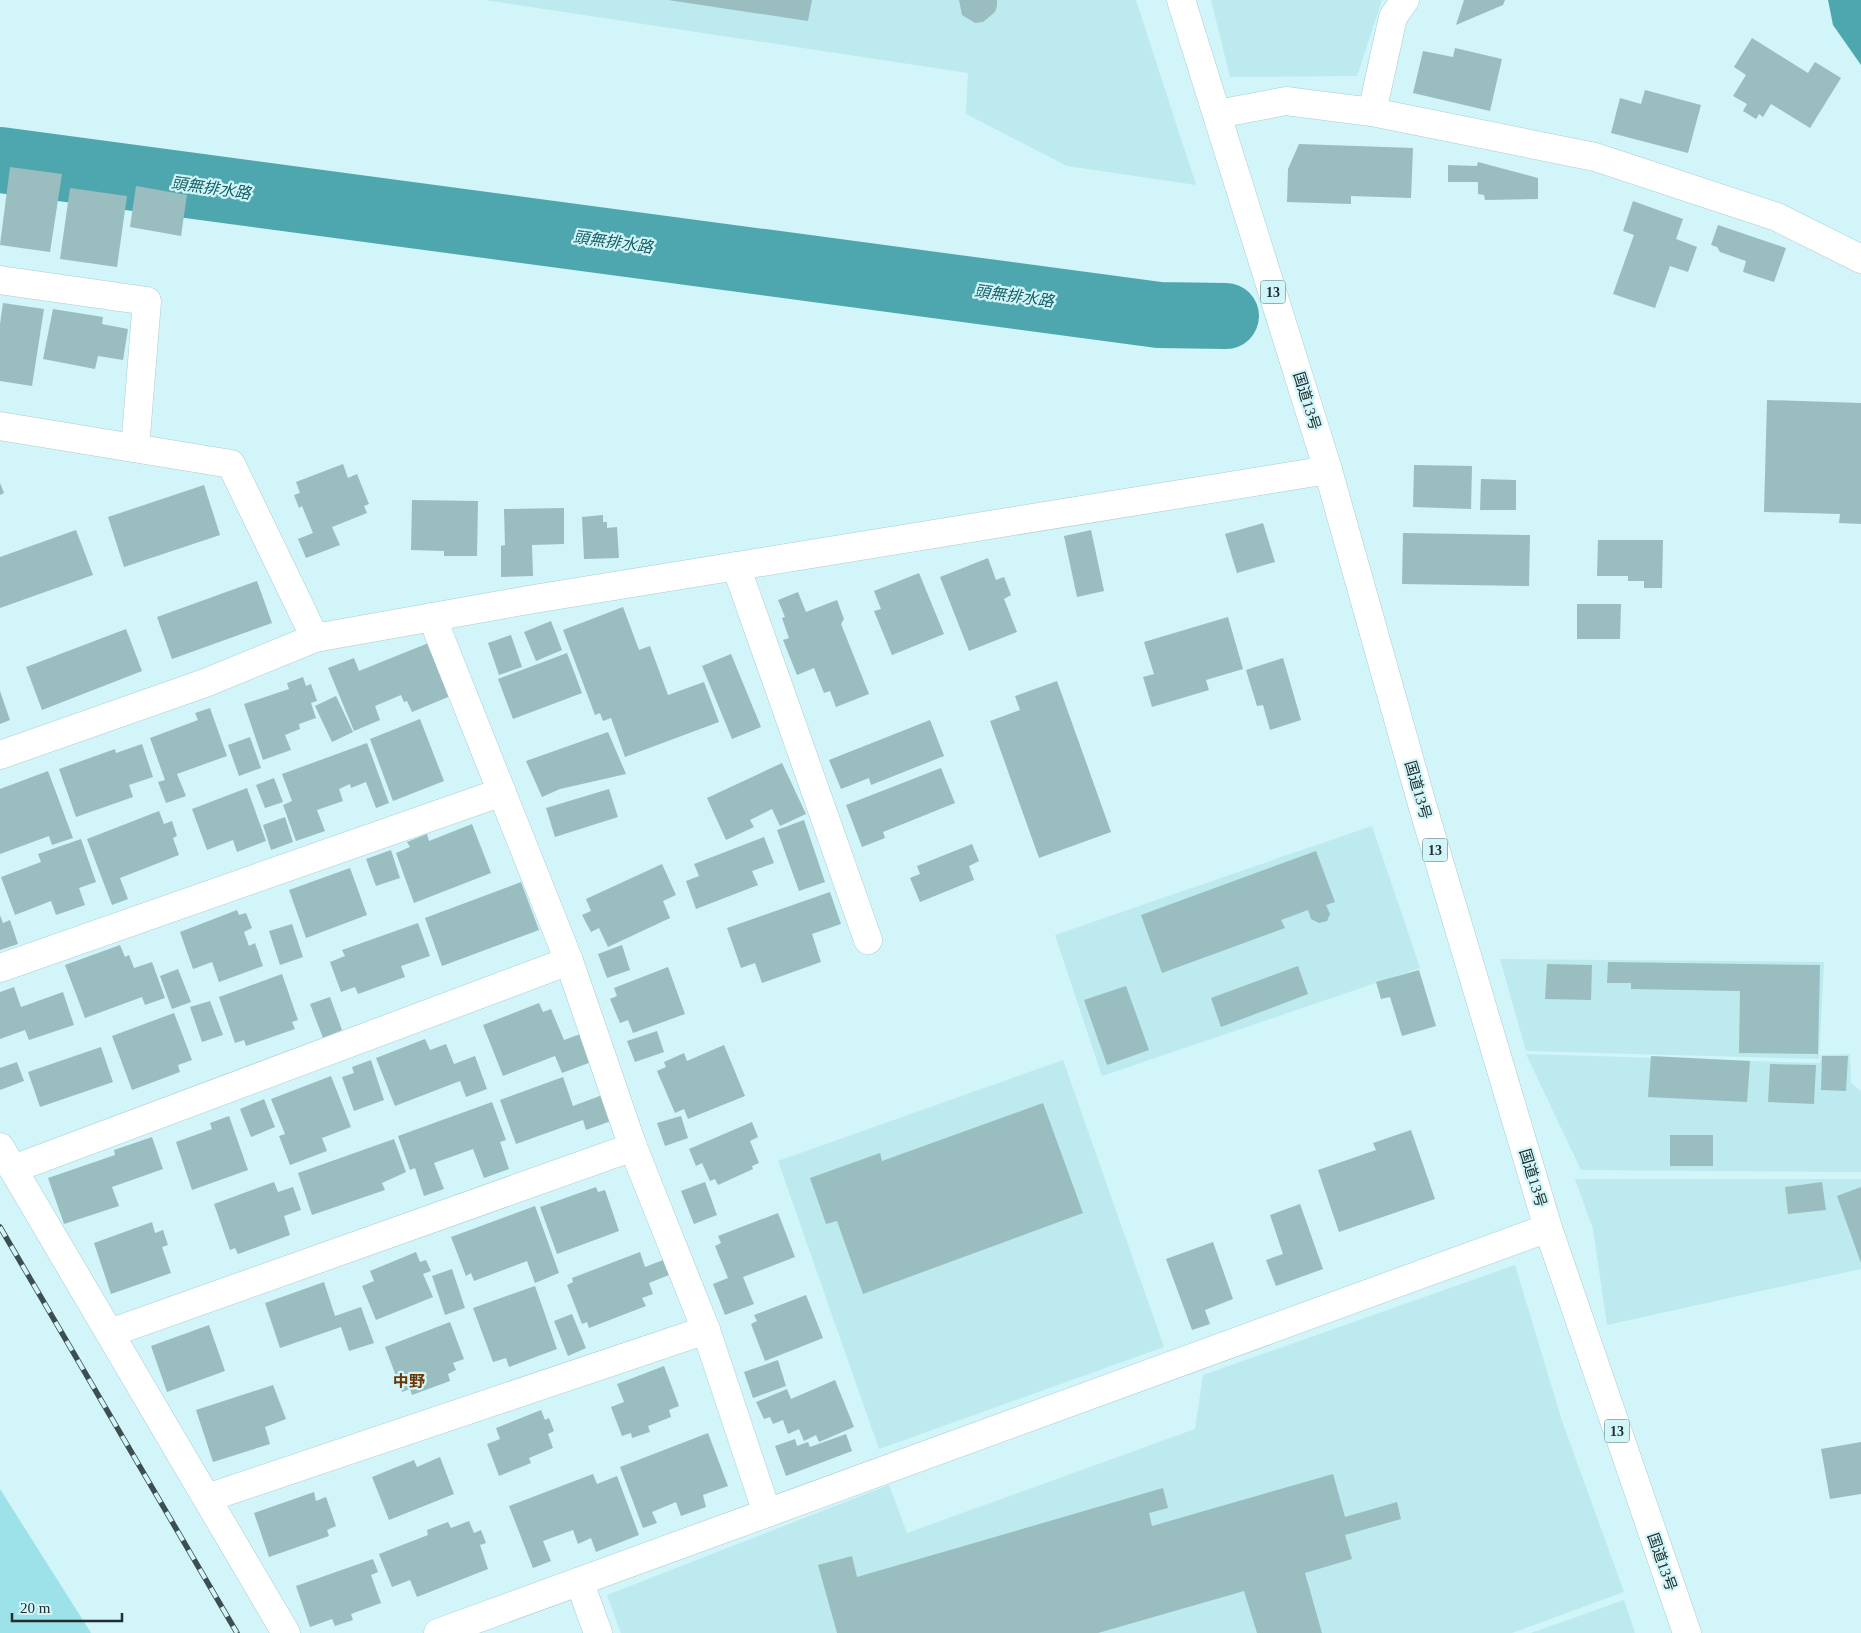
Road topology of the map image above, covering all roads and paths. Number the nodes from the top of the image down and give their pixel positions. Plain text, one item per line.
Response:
1 (1181, 0) edge
2 (1405, 0) edge
3 (1372, 112) junction
4 (1217, 114) junction
5 (1861, 258) edge
6 (0, 280) edge
7 (0, 426) edge
8 (135, 448) junction
9 (1328, 470) junction
10 (736, 566) junction
11 (432, 617) junction
12 (315, 638) junction
13 (0, 755) edge
14 (502, 792) junction
15 (868, 940) dead end
16 (570, 961) junction
17 (0, 968) edge
18 (634, 1147) junction
19 (6, 1158) edge
20 (1548, 1228) junction
21 (706, 1330) junction
22 (110, 1333) junction
23 (207, 1498) junction
24 (767, 1513) junction
25 (580, 1583) junction
26 (286, 1633) edge
27 (438, 1633) edge
28 (598, 1633) edge
29 (1687, 1633) edge

1 - 4 main road, 国道13号 / 13
2 - 3 main road
3 - 4 main road
3 - 5 main road
4 - 9 main road, 国道13号 / 13
6 - 8 main road
7 - 8 main road
8 - 12 main road
9 - 10 main road
9 - 20 main road, 国道13号 / 13
10 - 11 main road
10 - 15 main road
11 - 12 main road
11 - 14 main road
12 - 13 main road
14 - 16 main road
14 - 17 main road
16 - 18 main road
16 - 19 main road
18 - 21 main road
18 - 22 main road
19 - 22 main road
20 - 24 main road
20 - 29 main road, 国道13号 / 13
21 - 23 main road
21 - 24 main road
22 - 23 main road
23 - 26 main road
24 - 25 main road
25 - 27 main road
25 - 28 main road

